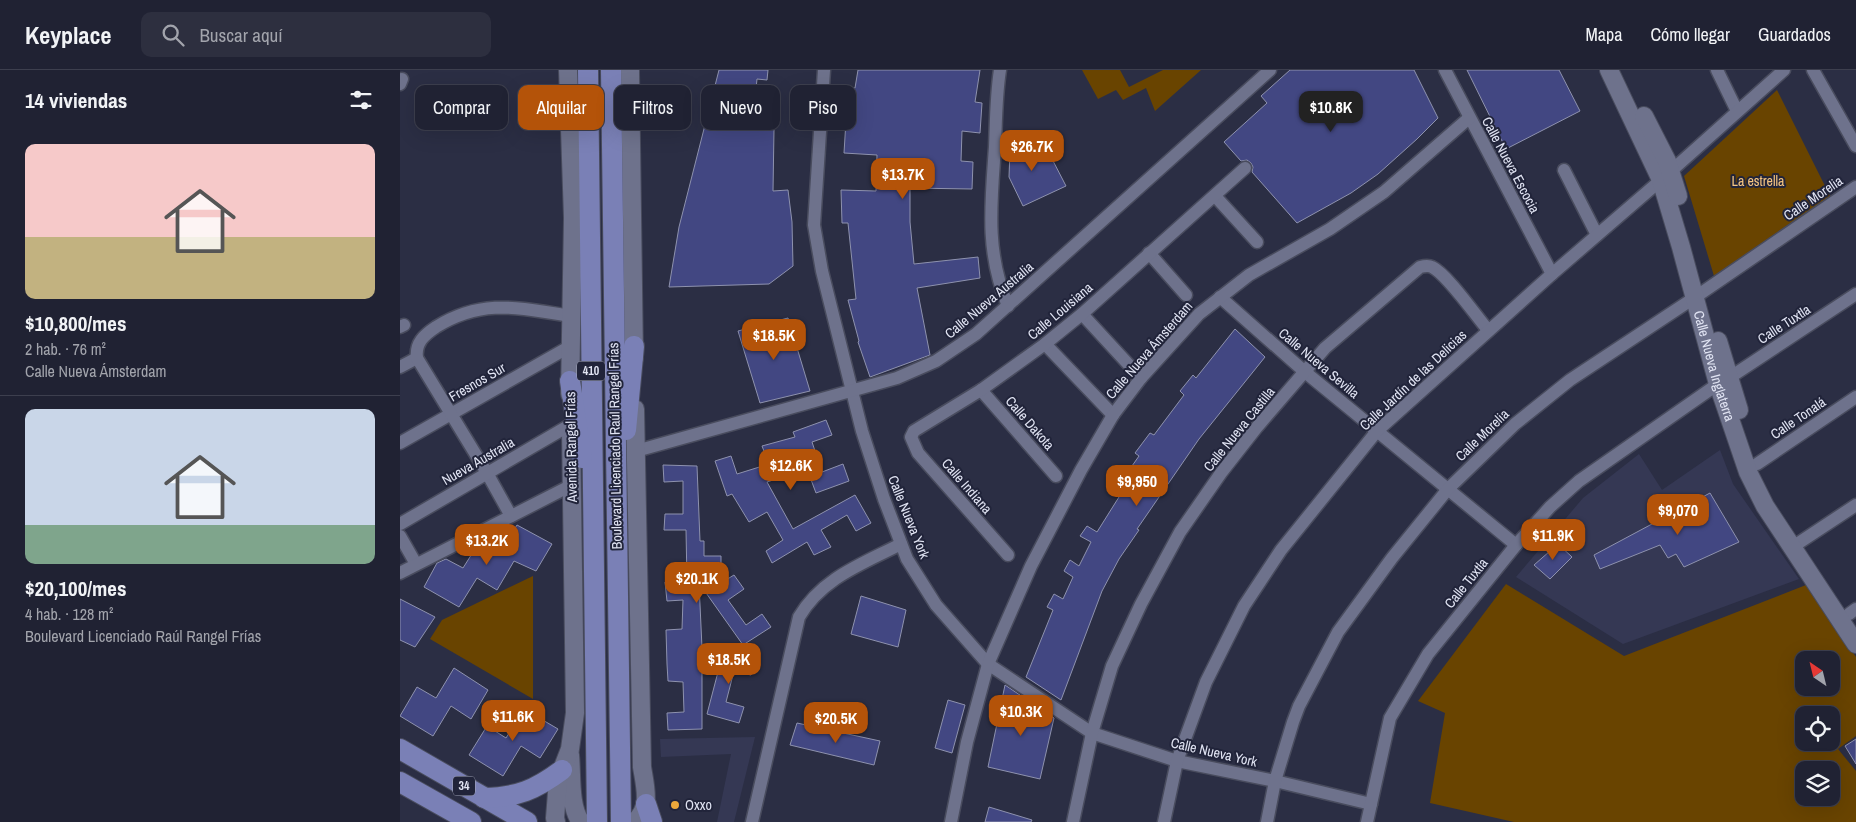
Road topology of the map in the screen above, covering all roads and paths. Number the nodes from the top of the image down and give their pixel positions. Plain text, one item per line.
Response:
1 (568, 70) edge
2 (588, 70) edge
3 (611, 70) edge
4 (630, 70) edge
5 (824, 70) edge
6 (1000, 70) edge
7 (1270, 70) edge
8 (1445, 70) edge
9 (1609, 70) edge
10 (1621, 70) edge
11 (1717, 70) edge
12 (1784, 70) edge
13 (1813, 70) edge
14 (1737, 111) junction
15 (1469, 118) junction
16 (1851, 126) edge
17 (1856, 146) edge
18 (1245, 168) dead end
19 (1564, 170) dead end
20 (1666, 176) junction
21 (1856, 187) edge
22 (1215, 196) junction
23 (1597, 235) junction
24 (1257, 242) dead end
25 (1149, 253) junction
26 (1552, 274) junction
27 (1700, 294) junction
28 (1856, 294) edge
29 (1186, 295) dead end
30 (1220, 297) junction
31 (1008, 306) junction
32 (1082, 314) junction
33 (571, 316) junction
34 (1488, 330) junction
35 (1045, 344) junction
36 (569, 346) junction
37 (634, 346) junction
38 (417, 358) junction
39 (400, 367) edge
40 (1305, 372) junction
41 (1141, 378) junction
42 (1723, 381) junction
43 (570, 382) junction
44 (853, 389) junction
45 (981, 390) junction
46 (1856, 397) edge
47 (452, 414) junction
48 (1113, 415) junction
49 (570, 425) junction
50 (1377, 431) junction
51 (912, 434) joint
52 (400, 443) edge
53 (636, 451) junction
54 (1757, 464) junction
55 (487, 473) junction
56 (1056, 476) dead end
57 (572, 485) junction
58 (1448, 489) junction
59 (1856, 505) edge
60 (511, 516) junction
61 (400, 524) edge
62 (593, 525) junction
63 (400, 536) edge
64 (616, 536) junction
65 (901, 544) junction
66 (1516, 545) junction
67 (1796, 545) junction
68 (1008, 554) dead end
69 (416, 564) junction
70 (400, 573) edge
71 (1854, 616) edge
72 (1856, 644) edge
73 (988, 664) junction
74 (1092, 733) junction
75 (400, 749) edge
76 (570, 749) junction
77 (1177, 761) junction
78 (562, 770) junction
79 (1275, 781) junction
80 (400, 782) edge
81 (484, 798) junction
82 (1371, 804) junction
83 (649, 813) edge
84 (471, 822) edge
85 (527, 822) edge
86 (556, 822) edge
87 (581, 822) edge
88 (597, 822) edge
89 (621, 822) edge
90 (634, 822) edge
91 (752, 822) edge
92 (951, 822) edge
93 (1072, 822) edge
94 (1164, 822) edge
95 (1267, 822) edge
96 (1367, 822) edge

1 - 33 main road, Avenida Rangel Frías
2 - 62 main road, Boulevard Licenciado Raúl Rangel Frías / 410
3 - 64 main road, Boulevard Licenciado Raúl Rangel Frías / 410
4 - 37 main road
5 - 44 street, Calle Nueva York
6 - 31 street
7 - 31 street, Calle Nueva Australia
8 - 15 street, Calle Nueva Escocia
9 - 20 main road, Calle Nueva Inglaterra
10 - 20 main road, Calle Nueva Inglaterra
11 - 14 street
12 - 14 street, Calle Jardín de las Delicias
13 - 16 street
14 - 20 street, Calle Jardín de las Delicias
15 - 26 street, Calle Nueva Escocia
15 - 30 street, Calle Nueva Ámsterdam
16 - 17 street
18 - 22 street, Calle Louisiana
19 - 23 street
20 - 23 street, Calle Jardín de las Delicias
20 - 27 main road, Calle Nueva Inglaterra
21 - 27 street, Calle Morelia
22 - 24 street
22 - 25 street, Calle Louisiana
23 - 26 street, Calle Jardín de las Delicias
25 - 29 street
25 - 32 street, Calle Louisiana
26 - 34 street, Calle Jardín de las Delicias
27 - 42 main road, Calle Nueva Inglaterra
27 - 58 street, Calle Morelia
28 - 42 street, Calle Tuxtla
30 - 40 street, Calle Nueva Sevilla
30 - 41 street, Calle Nueva Ámsterdam
31 - 44 street, Calle Nueva Australia
32 - 35 street, Calle Louisiana
32 - 41 street
33 - 36 main road, Avenida Rangel Frías
33 - 38 street
34 - 40 street, Calle Nueva Castilla
34 - 50 street, Calle Jardín de las Delicias
35 - 45 street, Calle Louisiana
35 - 48 street
36 - 43 main road, Avenida Rangel Frías
36 - 47 street, Fresnos Sur
37 - 53 main road
37 - 64 main road
38 - 39 street
38 - 47 street
40 - 50 street, Calle Nueva Sevilla
40 - 74 street, Calle Nueva Castilla
41 - 48 street, Calle Nueva Ámsterdam
42 - 54 main road, Calle Nueva Inglaterra
42 - 66 street, Calle Tuxtla
42 - 67 main road, Calle Nueva Inglaterra
43 - 49 main road, Avenida Rangel Frías
43 - 62 main road
44 - 53 street, Calle Nueva Australia
44 - 65 street, Calle Nueva York
45 - 51 street, Calle Louisiana
45 - 56 street, Calle Dakota
46 - 54 street, Calle Tonalá
47 - 52 street, Fresnos Sur
47 - 55 street
48 - 73 street, Calle Nueva Ámsterdam
49 - 55 street, Nueva Australia
49 - 57 main road, Avenida Rangel Frías
50 - 58 street, Calle Nueva Sevilla
50 - 77 street, Calle Jardín de las Delicias
51 - 68 street, Calle Indiana
53 - 83 main road
54 - 67 main road, Calle Nueva Inglaterra
55 - 60 street
55 - 61 street, Nueva Australia
57 - 60 street
57 - 76 main road, Avenida Rangel Frías
58 - 66 street, Calle Nueva Sevilla
58 - 79 street, Calle Morelia
59 - 67 street
60 - 69 street
62 - 88 main road, Boulevard Licenciado Raúl Rangel Frías / 410
63 - 69 street
64 - 89 main road, Boulevard Licenciado Raúl Rangel Frías / 410
65 - 73 street, Calle Nueva York
65 - 91 street
66 - 82 street, Calle Tuxtla
67 - 71 main road, Calle Nueva Inglaterra
67 - 72 main road, Calle Nueva Inglaterra
69 - 70 street
73 - 74 street, Calle Nueva York
73 - 92 street, Calle Nueva Ámsterdam
74 - 77 street, Calle Nueva York
74 - 93 street, Calle Nueva Castilla
75 - 81 main road, 34
76 - 78 main road, Avenida Rangel Frías
76 - 87 main road
77 - 79 street, Calle Nueva York
77 - 94 street, Calle Jardín de las Delicias
78 - 81 main road
78 - 86 main road, Avenida Rangel Frías
79 - 82 street, Calle Nueva York
79 - 95 street, Calle Morelia
80 - 84 main road, 34
81 - 85 main road, 34
82 - 96 street, Calle Tuxtla
83 - 90 main road

